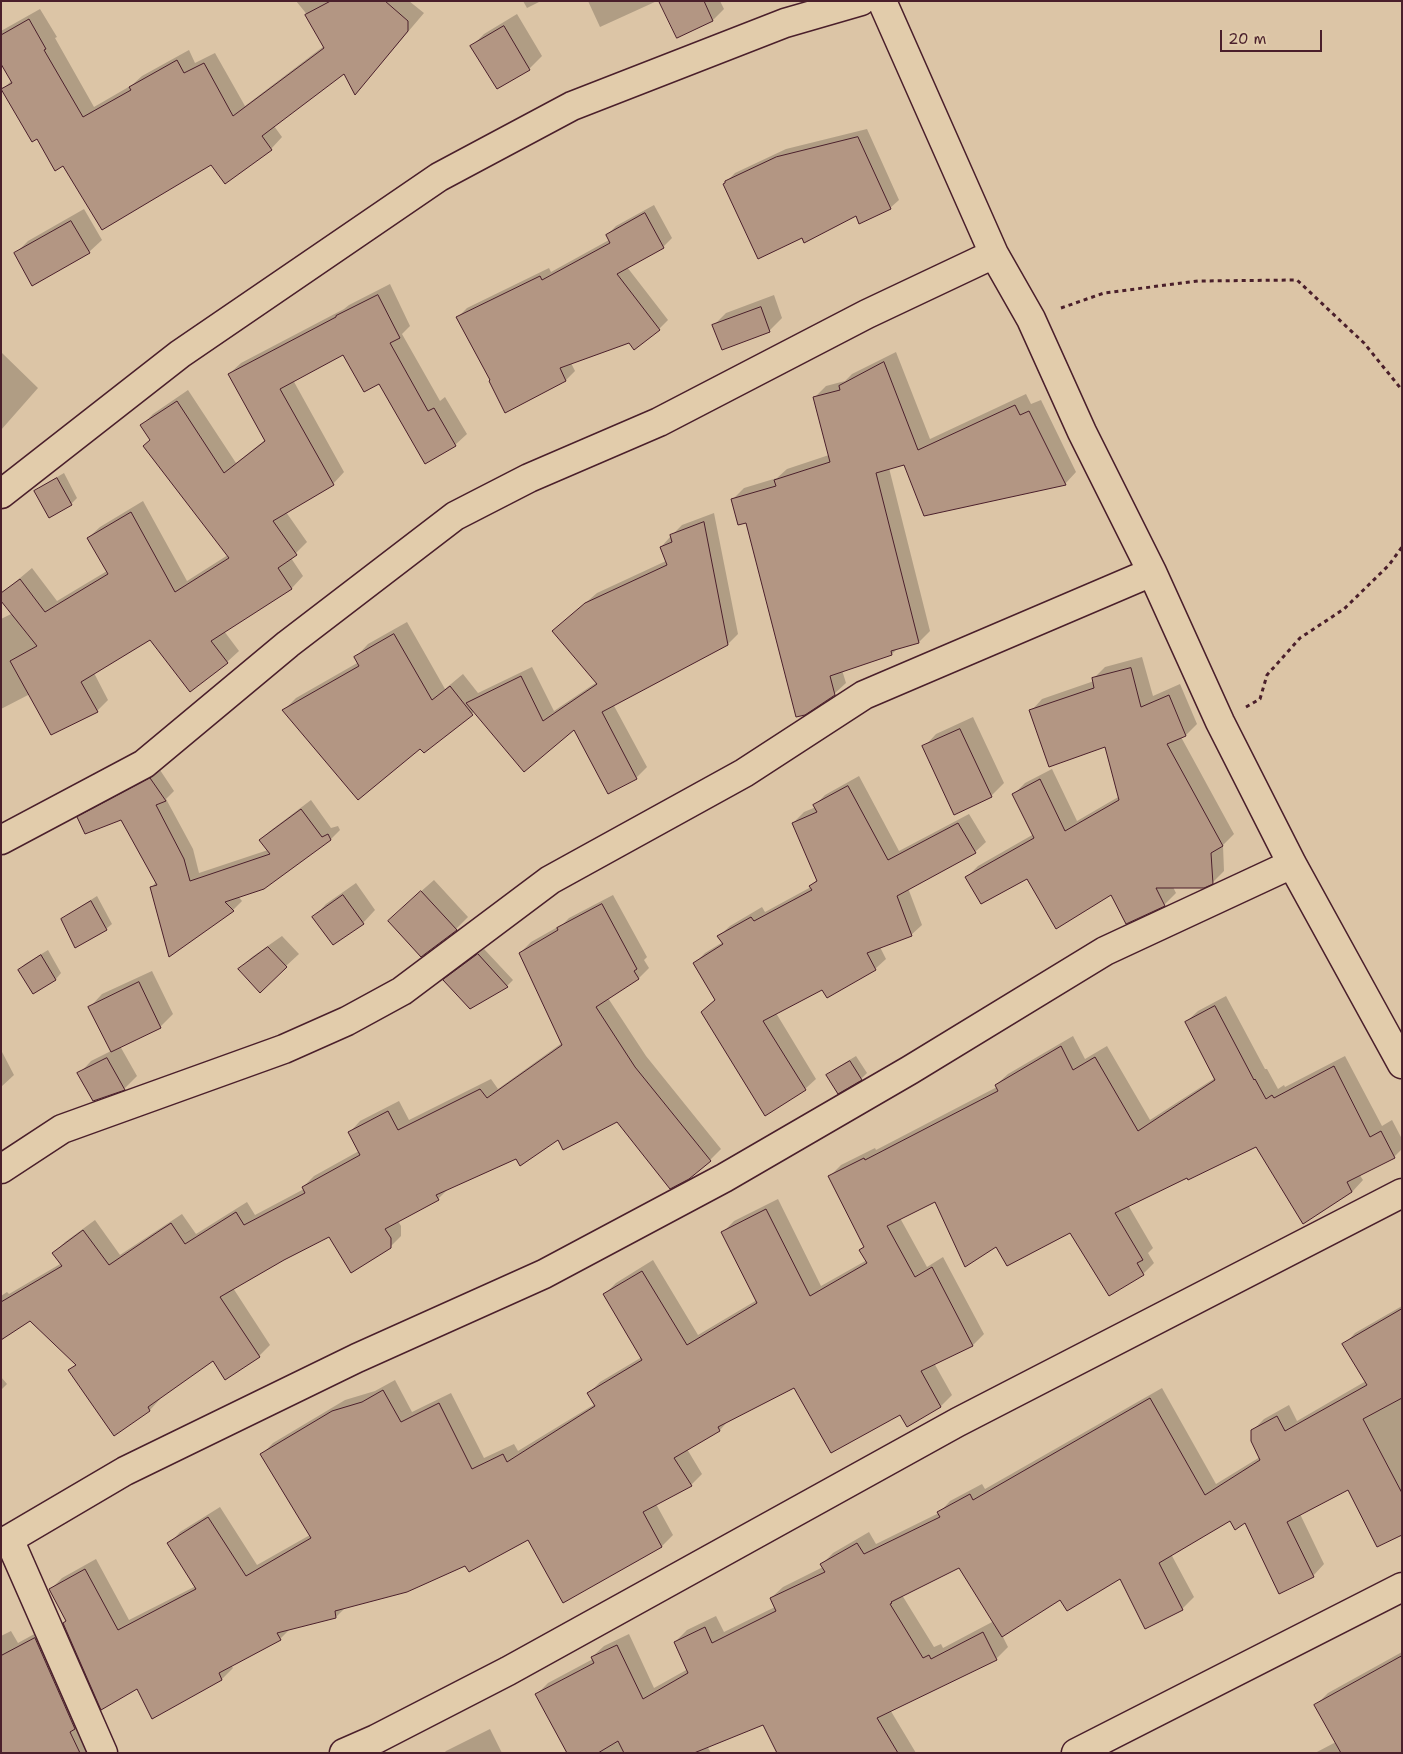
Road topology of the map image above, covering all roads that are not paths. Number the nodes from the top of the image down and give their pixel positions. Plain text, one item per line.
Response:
1 (861, 1) edge
2 (882, 1) edge
3 (994, 254) junction
4 (1, 494) edge
5 (1152, 572) junction
6 (1, 840) edge
7 (1292, 864) junction
8 (1402, 1064) edge
9 (1, 1169) edge
10 (1402, 1193) edge
11 (5, 1541) edge
12 (1402, 1587) edge
13 (103, 1753) edge
14 (344, 1753) edge
15 (1076, 1753) edge

1 - 4 street
2 - 3 street
3 - 5 street
3 - 6 street
5 - 7 street
5 - 9 street
7 - 8 street
7 - 11 street
10 - 14 street
11 - 13 street
12 - 15 street

